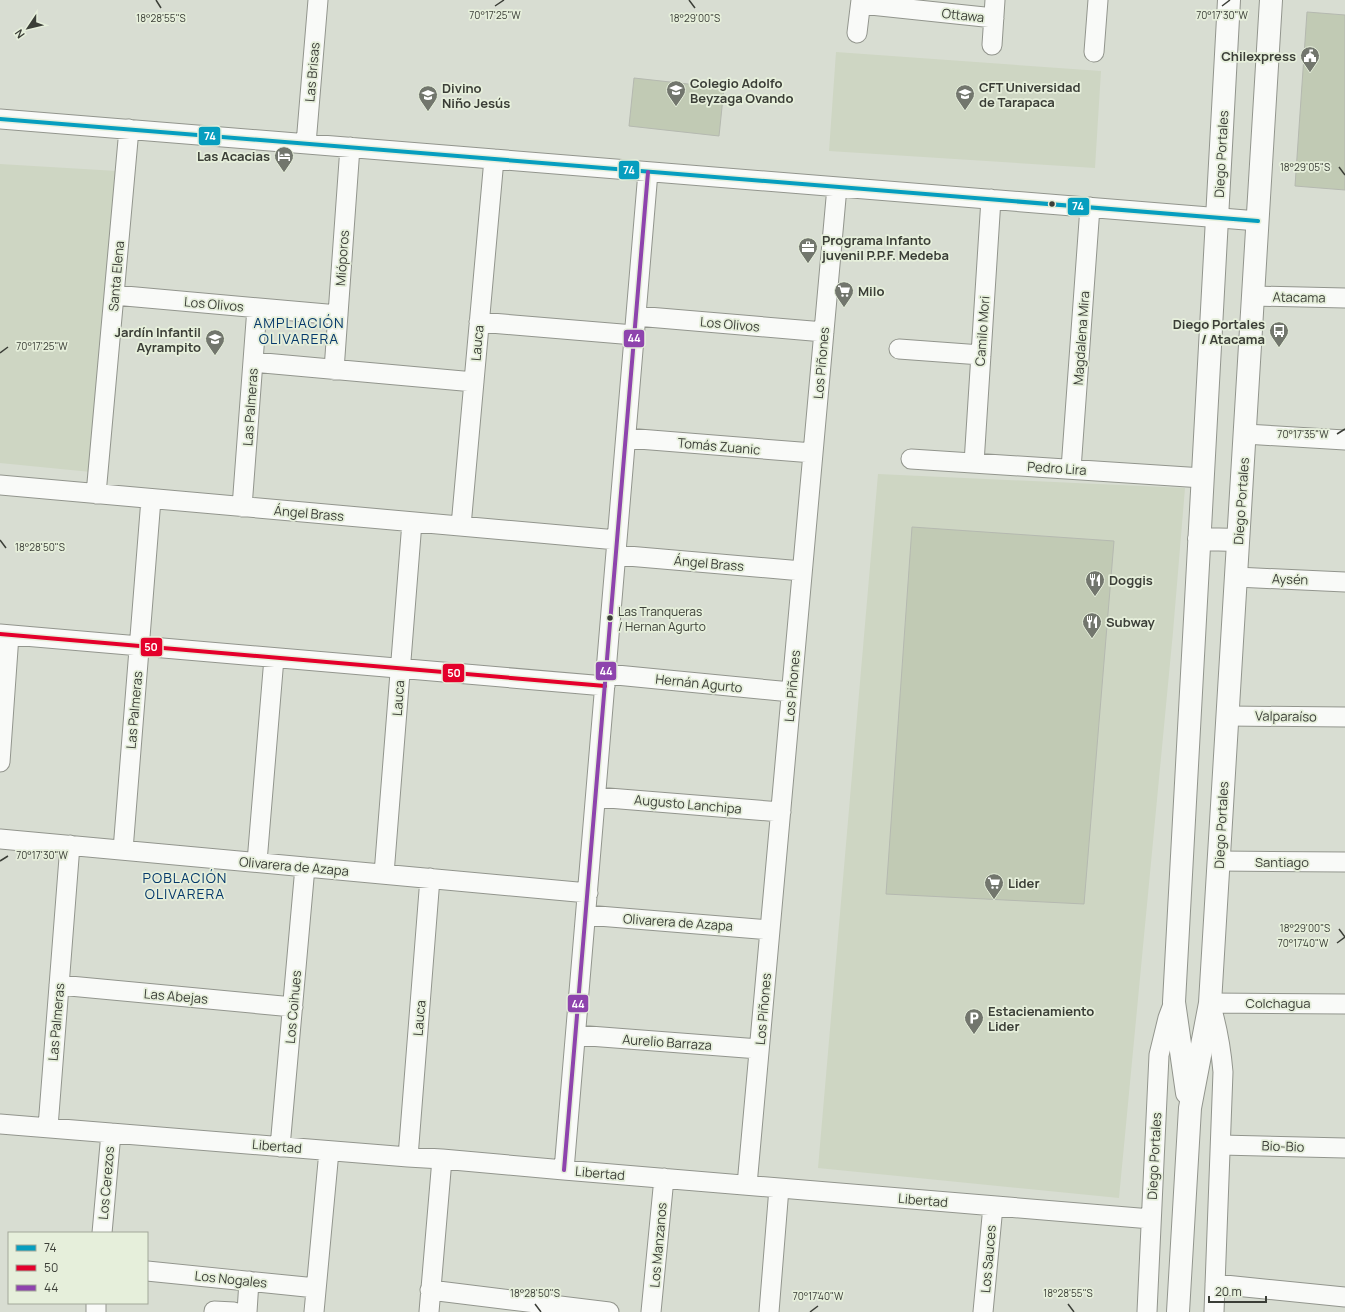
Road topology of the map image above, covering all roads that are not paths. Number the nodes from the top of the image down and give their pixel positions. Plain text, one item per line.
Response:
1 (318, 0) edge
2 (1098, 0) edge
3 (1229, 0) edge
4 (1271, 0) edge
5 (861, 2) edge
6 (995, 9) edge
7 (857, 33) dead end
8 (992, 45) dead end
9 (1094, 52) dead end
10 (0, 119) edge
11 (129, 129) junction
12 (306, 144) junction
13 (350, 147) junction
14 (494, 159) junction
15 (648, 172) junction
16 (837, 187) junction
17 (991, 199) junction
18 (1090, 207) junction
19 (1217, 217) junction
20 (1258, 221) junction
21 (114, 294) junction
22 (1254, 296) junction
23 (1345, 298) edge
24 (258, 308) junction
25 (338, 315) junction
26 (636, 316) junction
27 (479, 322) junction
28 (824, 332) junction
29 (634, 335) junction
30 (899, 349) dead end
31 (981, 355) junction
32 (253, 362) junction
33 (334, 370) junction
34 (474, 382) junction
35 (1245, 434) junction
36 (626, 438) junction
37 (1345, 440) edge
38 (813, 453) junction
39 (911, 459) dead end
40 (974, 463) junction
41 (1072, 469) junction
42 (1203, 478) junction
43 (0, 485) edge
44 (96, 494) junction
45 (151, 499) junction
46 (242, 507) junction
47 (412, 522) junction
48 (461, 526) junction
49 (1199, 539) junction
50 (1238, 540) junction
51 (616, 548) junction
52 (802, 571) junction
53 (1236, 577) junction
54 (1345, 582) edge
55 (5, 635) edge
56 (139, 646) junction
57 (274, 658) junction
58 (400, 669) junction
59 (605, 680) junction
60 (791, 692) junction
61 (1228, 716) junction
62 (1345, 717) edge
63 (0, 762) edge
64 (596, 797) junction
65 (781, 812) junction
66 (0, 839) edge
67 (70, 845) junction
68 (123, 850) junction
69 (1219, 861) junction
70 (257, 862) junction
71 (1345, 862) edge
72 (305, 867) junction
73 (384, 874) junction
74 (430, 878) junction
75 (588, 893) junction
76 (586, 915) junction
77 (770, 930) junction
78 (59, 985) junction
79 (1174, 1002) junction
80 (1210, 1003) junction
81 (1345, 1004) edge
82 (292, 1007) junction
83 (576, 1035) junction
84 (759, 1049) junction
85 (1190, 1108) junction
86 (0, 1124) edge
87 (48, 1127) junction
88 (111, 1133) junction
89 (1221, 1145) junction
90 (280, 1147) junction
91 (1345, 1148) edge
92 (329, 1151) junction
93 (408, 1157) junction
94 (442, 1159) junction
95 (564, 1170) junction
96 (664, 1178) junction
97 (747, 1185) junction
98 (779, 1188) junction
99 (993, 1206) junction
100 (1152, 1219) junction
101 (102, 1232) edge
102 (148, 1271) edge
103 (249, 1281) junction
104 (1215, 1284) junction
105 (316, 1288) junction
106 (430, 1290) junction
107 (1345, 1297) edge
108 (588, 1311) edge
109 (214, 1312) edge
110 (234, 1312) edge
111 (247, 1312) edge
112 (314, 1312) edge
113 (429, 1312) edge
114 (609, 1312) edge
115 (651, 1312) edge
116 (769, 1312) edge
117 (983, 1312) edge
118 (1147, 1312) edge
119 (1178, 1312) edge
120 (1214, 1312) edge

1 - 12 street, Las Brisas
2 - 9 street
3 - 19 main road, Diego Portales
4 - 20 main road, Diego Portales
5 - 6 street, Ottawa
5 - 7 street
6 - 8 street
10 - 11 street
11 - 12 street
11 - 21 street, Santa Elena
12 - 13 street
13 - 14 street
13 - 25 street, Mióporos
14 - 15 street
14 - 27 street, Lauca
15 - 16 street
15 - 26 street
16 - 17 street
16 - 28 street, Los Piñones
17 - 18 street
17 - 31 street, Camilo Mori
18 - 19 street
18 - 41 street, Magdalena Mira
19 - 20 street
19 - 42 main road, Diego Portales
20 - 22 main road, Diego Portales
21 - 24 street, Los Olivos
21 - 44 street, Santa Elena
22 - 23 street, Atacama
22 - 35 main road, Diego Portales
24 - 25 street, Los Olivos
24 - 32 street, Las Palmeras
25 - 33 street, Mióporos
26 - 28 street, Los Olivos
26 - 29 street
27 - 29 street
27 - 34 street, Lauca
28 - 38 street, Los Piñones
29 - 36 street
30 - 31 street
31 - 40 street, Camilo Mori
32 - 33 street
32 - 46 street, Las Palmeras
33 - 34 street
34 - 48 street, Lauca
35 - 37 street
35 - 50 main road, Diego Portales
36 - 38 street, Tomás Zuanic
36 - 51 street
38 - 52 street, Los Piñones
39 - 40 street, Pedro Lira
40 - 41 street, Pedro Lira
41 - 42 street, Pedro Lira
42 - 49 main road, Diego Portales
43 - 44 street, Ángel Brass
44 - 45 street, Ángel Brass
45 - 46 street, Ángel Brass
45 - 56 street, Las Palmeras
46 - 47 street, Ángel Brass
47 - 48 street, Ángel Brass
47 - 58 street, Lauca
48 - 51 street, Ángel Brass
49 - 50 main road
49 - 79 main road, Diego Portales
50 - 53 main road, Diego Portales
51 - 52 street, Ángel Brass
51 - 59 street
52 - 60 street, Los Piñones
53 - 54 street, Aysén
53 - 61 main road, Diego Portales
55 - 56 street, Hernán Agurto
55 - 63 street
56 - 57 street, Hernán Agurto
56 - 68 street, Las Palmeras
57 - 58 street, Hernán Agurto
57 - 70 street
58 - 59 street, Hernán Agurto
58 - 73 street, Lauca
59 - 60 street, Hernán Agurto
59 - 64 street
60 - 65 street, Los Piñones
61 - 62 street, Valparaíso
61 - 69 main road, Diego Portales
64 - 65 street, Augusto Lanchipa
64 - 75 street
65 - 77 street, Los Piñones
66 - 67 street, Olivarera de Azapa
67 - 68 street, Olivarera de Azapa
67 - 78 street, Las Palmeras
68 - 70 street, Olivarera de Azapa
69 - 71 street, Santiago
69 - 80 main road, Diego Portales
70 - 72 street, Olivarera de Azapa
72 - 73 street, Olivarera de Azapa
72 - 82 street, Los Coihues
73 - 74 street, Olivarera de Azapa
74 - 75 street, Olivarera de Azapa
74 - 93 street, Lauca
75 - 76 street
76 - 77 street, Olivarera de Azapa
76 - 83 street
77 - 84 street, Los Piñones
78 - 82 street, Las Abejas
78 - 87 street, Las Palmeras
79 - 85 main road, Diego Portales
79 - 100 street, Diego Portales
80 - 81 street, Colchagua
80 - 85 main road, Diego Portales
80 - 89 street, Diego Portales
82 - 90 street, Los Coihues
83 - 84 street, Aurelio Barraza
83 - 95 street
84 - 97 street, Los Piñones
85 - 119 main road, Diego Portales
86 - 87 street, Libertad
87 - 88 street, Libertad
88 - 90 street, Libertad
88 - 101 street, Los Cerezos
89 - 91 street, Bio-Bio
89 - 104 street, Diego Portales
90 - 92 street, Libertad
92 - 93 street, Libertad
92 - 105 street
93 - 94 street, Libertad
94 - 95 street, Libertad
94 - 106 street
95 - 96 street, Libertad
96 - 97 street, Libertad
96 - 115 street, Los Manzanos
97 - 98 street, Libertad
98 - 99 street, Libertad
98 - 116 street
99 - 100 street, Libertad
99 - 117 street, Los Sauces
100 - 118 street, Diego Portales
102 - 103 street, Los Nogales
103 - 105 street, Los Nogales
103 - 111 street
104 - 107 street
104 - 120 street, Diego Portales
105 - 112 street
106 - 108 street
106 - 113 street
108 - 114 street
109 - 110 street

